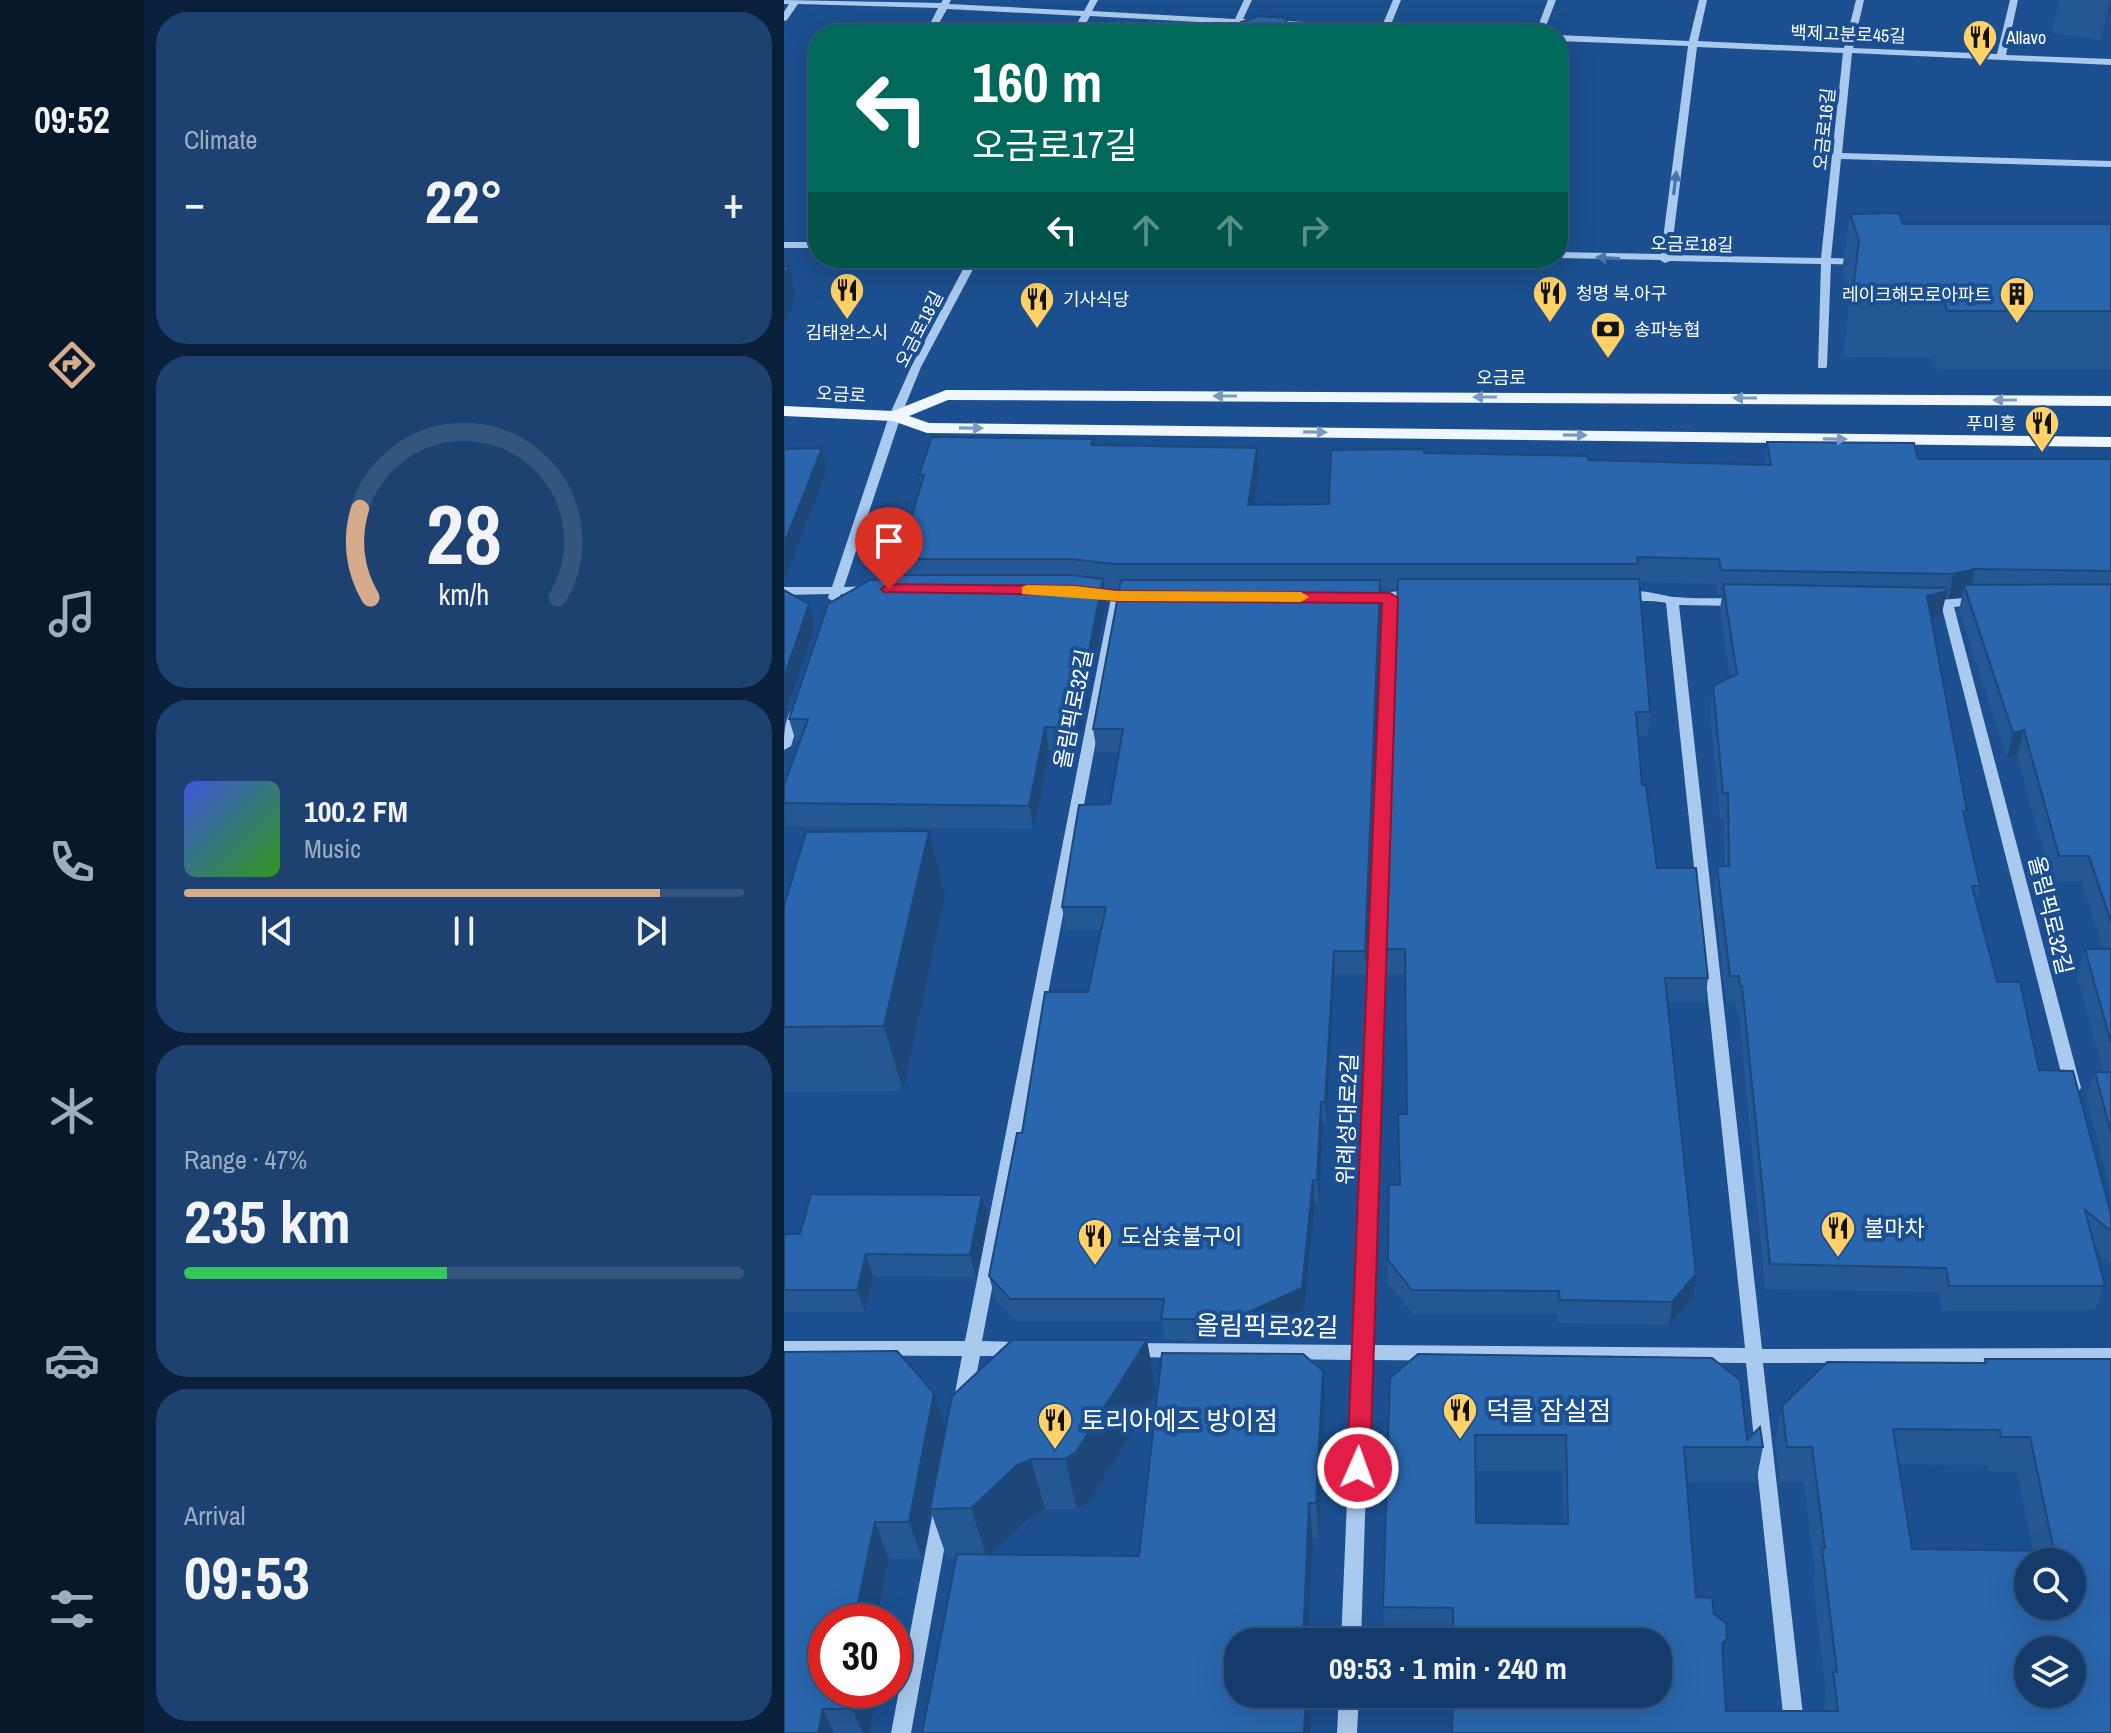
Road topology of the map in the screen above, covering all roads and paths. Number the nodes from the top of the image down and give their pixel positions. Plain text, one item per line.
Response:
1 (1094, 0) edge
2 (1248, 0) edge
3 (1397, 0) edge
4 (1552, 0) edge
5 (1703, 0) edge
6 (1860, 0) edge
7 (2014, 0) edge
8 (791, 1) edge
9 (946, 3) edge
10 (1085, 14) junction
11 (784, 18) edge
12 (1236, 21) junction
13 (934, 24) edge
14 (1080, 24) edge
15 (1235, 24) edge
16 (1276, 24) edge
17 (1387, 24) edge
18 (1543, 24) edge
19 (1568, 38) edge
20 (1693, 43) junction
21 (1848, 49) junction
22 (2001, 56) junction
23 (2111, 62) edge
24 (1837, 156) junction
25 (2111, 164) edge
26 (784, 245) edge
27 (808, 245) edge
28 (1568, 255) edge
29 (1665, 260) junction
30 (1826, 262) junction
31 (1873, 262) edge
32 (969, 268) edge
33 (1822, 366) dead end
34 (2111, 401) edge
35 (784, 411) edge
36 (895, 416) junction
37 (2111, 442) edge
38 (889, 589) edge
39 (784, 591) edge
40 (836, 591) junction
41 (1075, 591) edge
42 (1426, 594) edge
43 (1117, 596) junction
44 (1147, 596) edge
45 (1607, 596) edge
46 (1344, 597) edge
47 (1390, 598) junction
48 (1672, 601) junction
49 (1986, 601) edge
50 (1748, 602) edge
51 (831, 605) edge
52 (1918, 605) edge
53 (1948, 606) junction
54 (803, 690) edge
55 (784, 746) edge
56 (2075, 1097) edge
57 (784, 1348) edge
58 (972, 1349) junction
59 (1035, 1349) edge
60 (1113, 1350) edge
61 (1363, 1352) junction
62 (2111, 1355) edge
63 (1753, 1356) junction
64 (961, 1410) edge
65 (944, 1503) edge
66 (1352, 1628) edge
67 (1348, 1708) edge
68 (901, 1733) edge
69 (1347, 1733) edge
70 (1795, 1733) edge

1 - 10 street
2 - 12 street
3 - 17 street
4 - 18 street
5 - 20 street
6 - 21 street, 오금로16길
7 - 22 street
8 - 9 street
8 - 11 street
9 - 10 street
9 - 13 street
10 - 12 street
10 - 14 street
12 - 15 street
12 - 16 street
19 - 20 street, 백제고분로45길
20 - 21 street, 백제고분로45길
29 -> 20 street
21 - 22 street, 백제고분로45길
21 - 24 street, 오금로16길
22 - 23 street, 백제고분로45길
24 - 25 street
24 - 30 street, 오금로16길
26 - 27 street
29 -> 28 street, 오금로18길
29 - 30 street, 오금로18길
30 - 31 street
30 - 33 street, 오금로16길
32 - 36 street, 오금로18길
34 -> 36 main road, 오금로
35 - 36 main road, 오금로
36 -> 37 main road, 오금로
36 - 40 street, 오금로18길
38 - 40 street
39 - 40 street
40 - 51 street, 오금로18길
41 - 43 street
42 - 47 street
43 - 44 street
43 - 58 street, 올림픽로32길
45 - 48 street
46 - 47 street
47 - 61 street, 위례성대로2길
48 - 50 street
48 - 63 street
49 - 53 street
52 - 53 street
53 - 56 street, 올림픽로32길
54 - 55 street
57 - 58 street
58 - 59 street
58 - 64 street, 올림픽로32길
60 - 61 street, 올림픽로32길
61 - 63 street, 올림픽로32길
61 - 66 street, 위례성대로2길
62 - 63 street, 올림픽로32길
63 - 70 street
65 - 68 street
67 - 69 street

